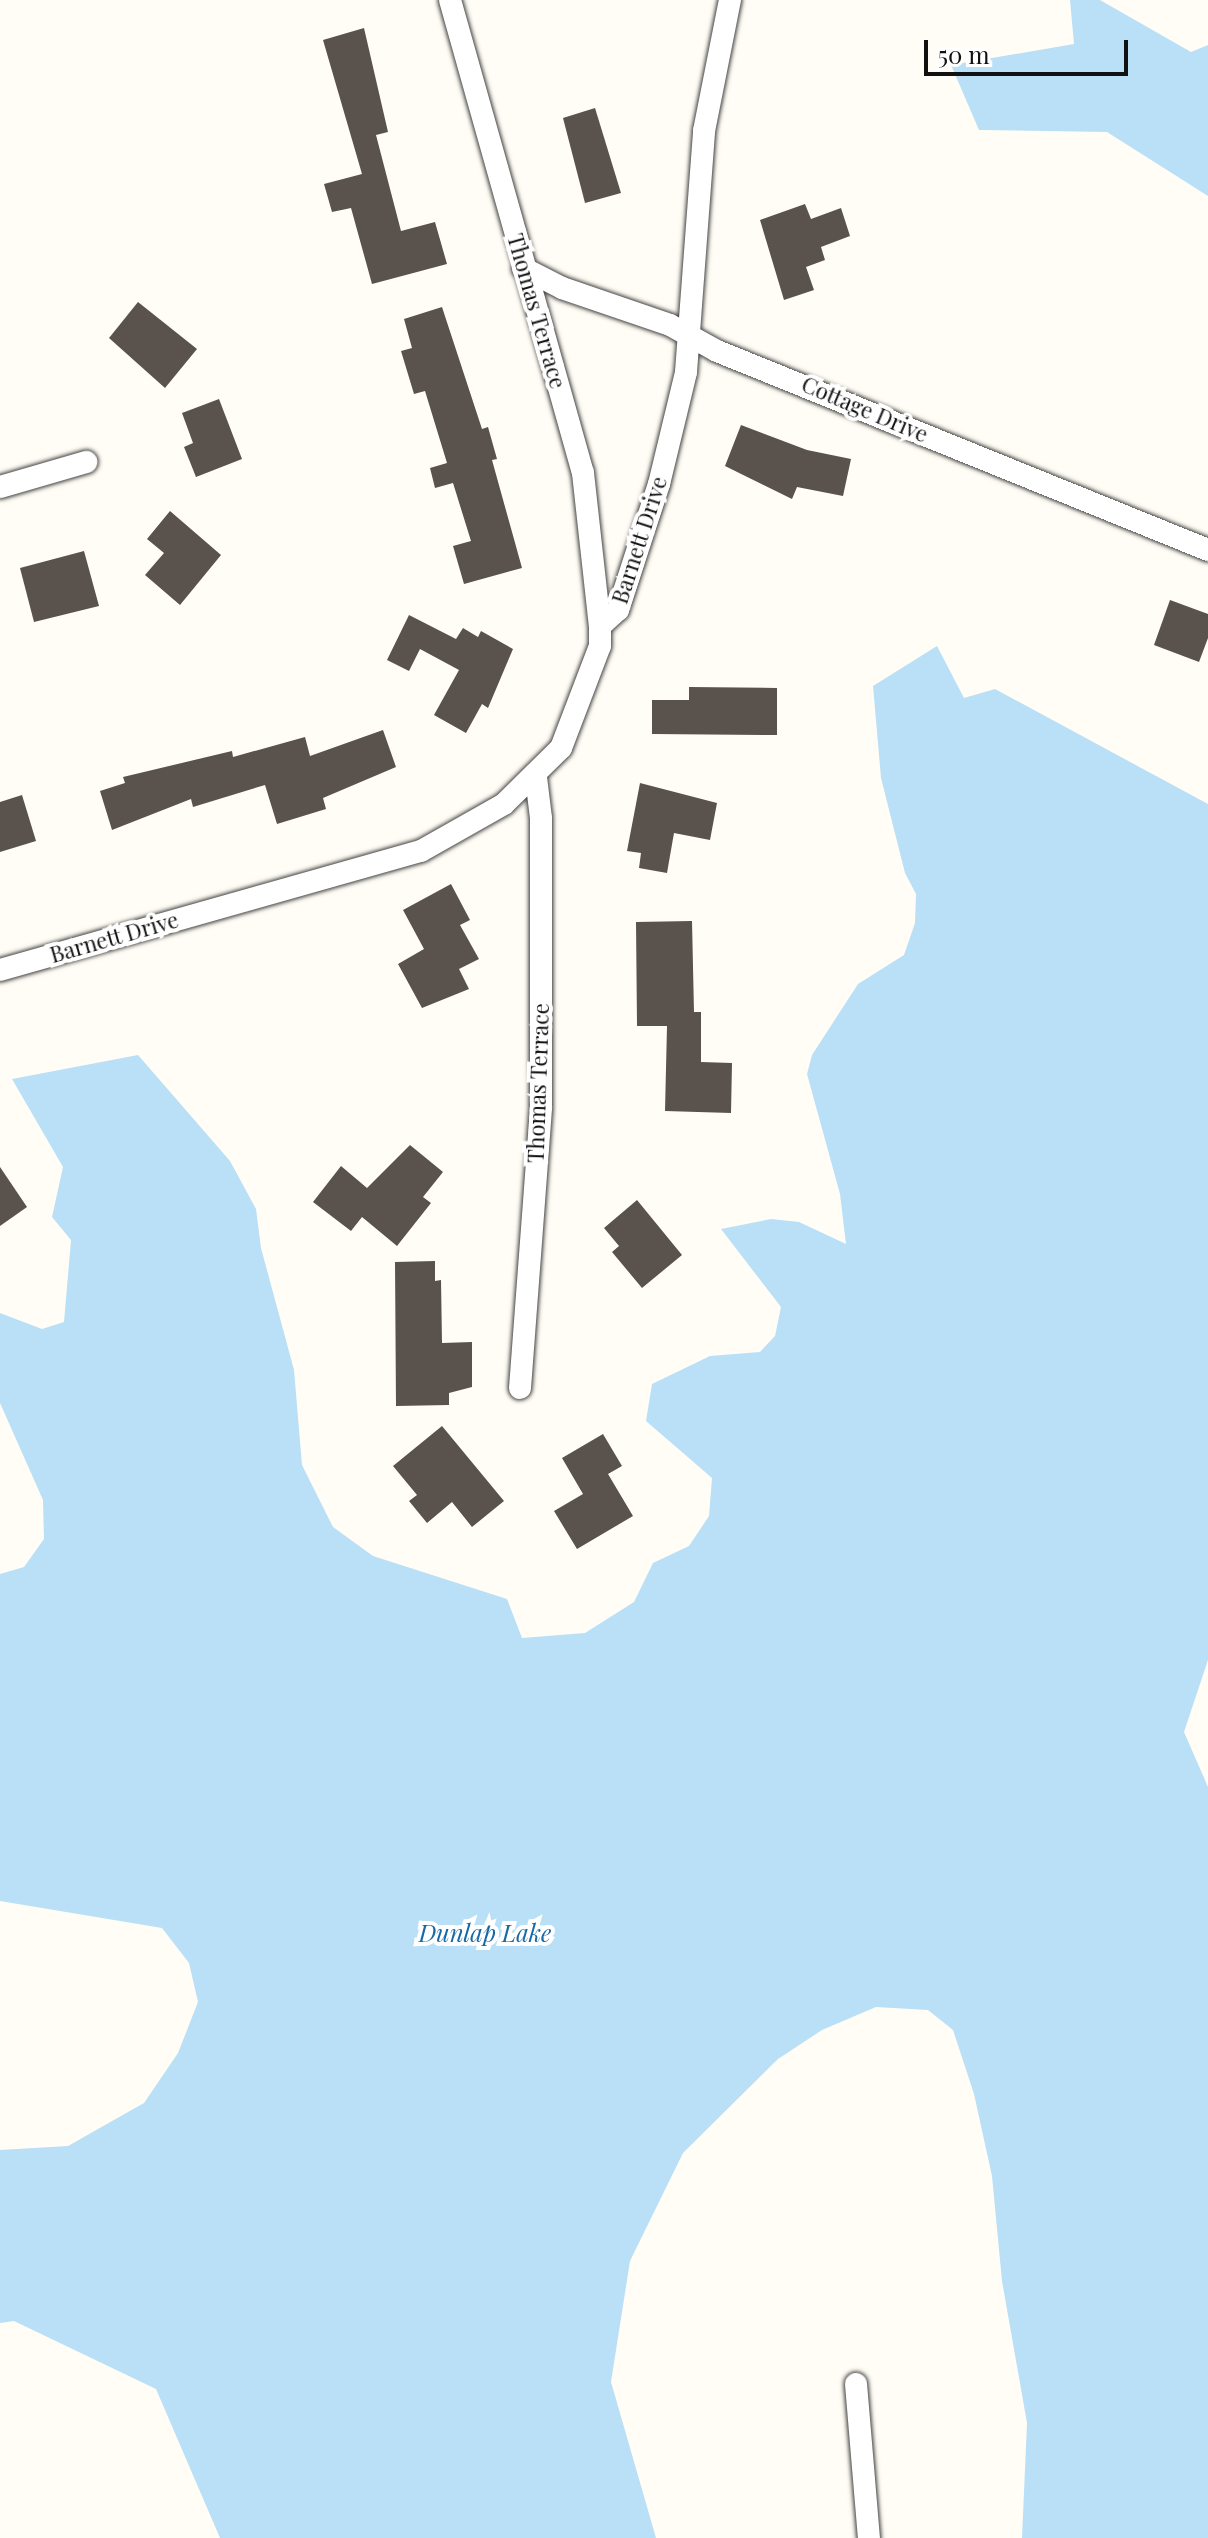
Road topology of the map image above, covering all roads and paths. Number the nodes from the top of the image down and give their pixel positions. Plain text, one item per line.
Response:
1 (450, 0) edge
2 (730, 0) edge
3 (523, 268) junction
4 (687, 335) junction
5 (86, 462) dead end
6 (0, 487) edge
7 (1208, 550) edge
8 (600, 626) junction
9 (536, 777) junction
10 (0, 970) edge
11 (520, 1388) dead end
12 (856, 2384) dead end
13 (869, 2538) edge

1 - 3 street, Thomas Terrace
2 - 4 street, Barnett Drive
3 - 4 street, Cottage Drive
3 - 8 street, Thomas Terrace
4 - 7 street, Cottage Drive
4 - 8 street, Barnett Drive
5 - 6 street
8 - 9 street, Barnett Drive
9 - 10 street, Barnett Drive
9 - 11 street, Thomas Terrace
12 - 13 street

